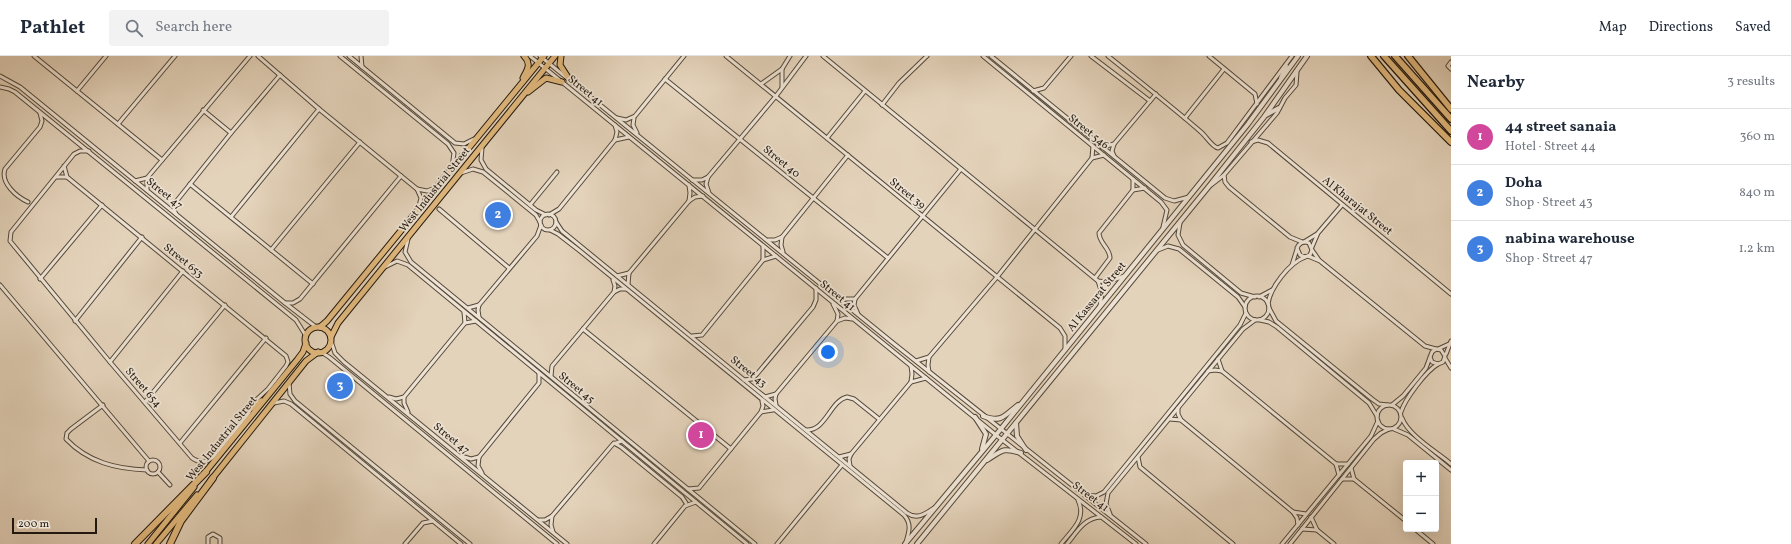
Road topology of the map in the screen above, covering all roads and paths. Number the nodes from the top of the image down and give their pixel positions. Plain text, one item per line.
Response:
1 (34, 56) edge
2 (106, 56) edge
3 (175, 56) edge
4 (250, 56) edge
5 (258, 56) edge
6 (340, 56) edge
7 (360, 56) edge
8 (524, 56) edge
9 (530, 56) edge
10 (555, 56) edge
11 (561, 56) edge
12 (684, 56) edge
13 (726, 56) edge
14 (790, 56) edge
15 (806, 56) edge
16 (822, 56) edge
17 (927, 56) edge
18 (983, 56) edge
19 (991, 56) edge
20 (1071, 56) edge
21 (1091, 56) edge
22 (1108, 56) edge
23 (1209, 56) edge
24 (1292, 56) edge
25 (1298, 56) edge
26 (1307, 56) edge
27 (1371, 56) edge
28 (1384, 56) edge
29 (1395, 56) edge
30 (1408, 56) edge
31 (350, 57) edge
32 (542, 57) edge
33 (1451, 62) edge
34 (538, 63) junction
35 (549, 63) junction
36 (1286, 66) junction
37 (362, 67) junction
38 (545, 68) junction
39 (782, 69) junction
40 (1224, 69) junction
41 (1451, 69) edge
42 (1297, 72) junction
43 (280, 75) junction
44 (0, 76) edge
45 (665, 79) junction
46 (570, 80) junction
47 (562, 82) junction
48 (761, 84) junction
49 (1279, 84) junction
50 (520, 85) junction
51 (0, 87) edge
52 (782, 87) junction
53 (1044, 88) junction
54 (77, 91) junction
55 (865, 91) junction
56 (1033, 91) junction
57 (1266, 93) junction
58 (1156, 94) junction
59 (1255, 94) junction
60 (776, 96) junction
61 (521, 98) junction
62 (1043, 99) junction
63 (1150, 101) junction
64 (882, 105) junction
65 (1257, 105) junction
66 (1279, 108) junction
67 (318, 109) junction
68 (1451, 109) edge
69 (203, 110) junction
70 (39, 111) junction
71 (635, 116) junction
72 (1264, 117) junction
73 (616, 118) junction
74 (1185, 118) junction
75 (1451, 119) edge
76 (118, 124) junction
77 (615, 125) junction
78 (1451, 131) edge
79 (231, 133) junction
80 (637, 135) junction
81 (477, 137) junction
82 (630, 137) junction
83 (826, 138) junction
84 (740, 139) junction
85 (615, 140) junction
86 (360, 142) junction
87 (1251, 142) junction
88 (1451, 142) edge
89 (1114, 144) junction
90 (482, 145) junction
91 (1093, 146) junction
92 (1102, 147) junction
93 (89, 151) junction
94 (848, 155) junction
95 (1104, 155) junction
96 (1114, 157) junction
97 (1092, 158) junction
98 (162, 160) junction
99 (64, 166) junction
100 (452, 169) junction
101 (961, 169) junction
102 (558, 172) dead end
103 (460, 173) junction
104 (1224, 175) junction
105 (401, 176) junction
106 (56, 177) junction
107 (67, 177) junction
108 (708, 177) junction
109 (147, 178) junction
110 (1133, 178) junction
111 (692, 180) junction
112 (135, 181) junction
113 (190, 184) junction
114 (689, 184) junction
115 (1210, 185) junction
116 (438, 186) junction
117 (1145, 188) junction
118 (417, 189) junction
119 (1134, 190) junction
120 (147, 191) junction
121 (709, 193) junction
122 (703, 196) junction
123 (1189, 197) junction
124 (814, 198) junction
125 (37, 200) junction
126 (689, 201) junction
127 (28, 202) junction
128 (102, 205) junction
129 (530, 205) junction
130 (1342, 205) junction
131 (31, 208) junction
132 (438, 209) dead end
133 (558, 209) junction
134 (419, 210) junction
135 (176, 214) junction
136 (548, 215) junction
137 (923, 216) junction
138 (231, 217) junction
139 (555, 221) junction
140 (1180, 221) junction
141 (540, 224) junction
142 (1164, 227) junction
143 (1035, 229) junction
144 (548, 230) junction
145 (1318, 233) junction
146 (409, 235) junction
147 (537, 236) junction
148 (142, 237) junction
149 (782, 237) junction
150 (767, 240) junction
151 (1303, 242) junction
152 (763, 246) junction
153 (1297, 248) junction
154 (1312, 249) junction
155 (271, 250) junction
156 (1156, 251) junction
157 (783, 253) junction
158 (776, 256) junction
159 (1306, 256) junction
160 (888, 258) junction
161 (763, 260) junction
162 (1320, 261) junction
163 (1292, 265) junction
164 (509, 268) junction
165 (183, 271) junction
166 (380, 271) junction
167 (629, 273) junction
168 (617, 276) junction
169 (1124, 276) junction
170 (997, 277) junction
171 (612, 278) junction
172 (40, 279) junction
173 (1097, 280) junction
174 (313, 284) junction
175 (0, 285) edge
176 (628, 285) junction
177 (816, 288) junction
178 (626, 289) junction
179 (1272, 290) junction
180 (614, 292) junction
181 (1451, 294) edge
182 (1257, 297) junction
183 (838, 299) junction
184 (855, 299) junction
185 (833, 302) junction
186 (285, 303) junction
187 (225, 305) junction
188 (479, 305) junction
189 (1269, 306) junction
190 (1099, 307) junction
191 (1245, 307) junction
192 (468, 308) junction
193 (464, 312) junction
194 (1246, 313) junction
195 (858, 315) junction
196 (479, 317) junction
197 (854, 320) junction
198 (1255, 320) junction
199 (1260, 320) junction
200 (75, 321) junction
201 (476, 321) junction
202 (837, 321) junction
203 (465, 323) junction
204 (318, 327) junction
205 (583, 328) junction
206 (702, 334) junction
207 (306, 336) junction
208 (691, 336) junction
209 (266, 338) junction
210 (331, 339) junction
211 (1450, 342) edge
212 (306, 343) junction
213 (703, 346) junction
214 (1425, 346) junction
215 (1437, 349) junction
216 (1064, 350) junction
217 (319, 352) junction
218 (1430, 356) junction
219 (929, 357) junction
220 (1445, 357) junction
221 (1218, 359) junction
222 (916, 361) junction
223 (110, 362) junction
224 (1440, 364) junction
225 (552, 366) junction
226 (911, 366) junction
227 (542, 369) junction
228 (1451, 369) edge
229 (1222, 371) junction
230 (929, 372) junction
231 (1208, 372) junction
232 (538, 373) junction
233 (551, 377) junction
234 (926, 378) junction
235 (744, 380) junction
236 (548, 381) junction
237 (289, 382) junction
238 (911, 382) junction
239 (539, 383) junction
240 (272, 391) junction
241 (776, 394) junction
242 (386, 396) junction
243 (404, 397) junction
244 (765, 397) junction
245 (761, 399) junction
246 (1024, 400) junction
247 (145, 402) junction
248 (272, 403) junction
249 (1388, 404) junction
250 (103, 405) junction
251 (776, 405) junction
252 (1392, 405) junction
253 (252, 408) junction
254 (1178, 408) junction
255 (774, 410) junction
256 (761, 412) junction
257 (1401, 412) junction
258 (410, 415) junction
259 (983, 416) junction
260 (1377, 416) junction
261 (975, 417) junction
262 (1402, 417) junction
263 (1169, 419) junction
264 (879, 420) junction
265 (1181, 420) junction
266 (1378, 421) junction
267 (1016, 423) junction
268 (816, 428) junction
269 (1391, 429) junction
270 (806, 430) junction
271 (1000, 430) junction
272 (613, 434) junction
273 (996, 435) junction
274 (1007, 435) junction
275 (817, 439) junction
276 (1002, 440) junction
277 (622, 441) junction
278 (180, 443) junction
279 (613, 444) junction
280 (731, 449) junction
281 (1026, 450) junction
282 (981, 452) junction
283 (1021, 453) junction
284 (851, 454) junction
285 (460, 456) junction
286 (479, 457) junction
287 (839, 457) junction
288 (1138, 457) junction
289 (149, 461) junction
290 (982, 464) junction
291 (1336, 464) junction
292 (1348, 464) junction
293 (1451, 464) edge
294 (842, 465) junction
295 (850, 466) junction
296 (1140, 468) junction
297 (1351, 468) junction
298 (1128, 469) junction
299 (147, 470) junction
300 (1451, 470) edge
301 (158, 472) junction
302 (206, 472) junction
303 (1339, 475) junction
304 (483, 476) junction
305 (213, 478) junction
306 (1342, 479) junction
307 (1354, 479) junction
308 (170, 485) dead end
309 (698, 488) junction
310 (688, 489) junction
311 (685, 493) junction
312 (1083, 494) junction
313 (1077, 498) junction
314 (701, 500) junction
315 (696, 502) junction
316 (686, 504) junction
317 (936, 506) junction
318 (422, 512) junction
319 (1293, 512) junction
320 (1306, 514) junction
321 (1111, 515) junction
322 (552, 516) junction
323 (1102, 516) junction
324 (1311, 517) junction
325 (538, 520) junction
326 (1403, 520) edge
327 (433, 521) junction
328 (423, 523) junction
329 (1298, 525) junction
330 (1302, 529) junction
331 (1317, 530) junction
332 (1419, 532) edge
333 (553, 533) junction
334 (135, 544) edge
335 (148, 544) edge
336 (156, 544) edge
337 (170, 544) edge
338 (208, 544) edge
339 (220, 544) edge
340 (405, 544) edge
341 (460, 544) edge
342 (470, 544) edge
343 (557, 544) edge
344 (567, 544) edge
345 (654, 544) edge
346 (748, 544) edge
347 (755, 544) edge
348 (777, 544) edge
349 (905, 544) edge
350 (917, 544) edge
351 (1060, 544) edge
352 (1067, 544) edge
353 (1136, 544) edge
354 (1146, 544) edge
355 (1234, 544) edge
356 (1282, 544) edge
357 (1290, 544) edge
358 (1334, 544) edge
359 (1433, 544) edge

1 - 54 street
2 - 54 street
3 - 76 street
4 - 69 street
5 - 43 street
6 - 100 street
7 - 31 street
7 - 37 street
8 - 50 main road
9 - 34 street, Street 41
10 - 35 main road, West Industrial Street
11 - 46 main road
12 - 45 street
13 - 48 street, Street 39
14 - 39 street
15 - 52 street
16 - 55 street
17 - 64 street
18 - 91 street, Street 546
19 - 56 street, Street 546
20 - 53 street
21 - 63 street
22 - 58 street
23 - 40 street
24 - 36 street
25 - 49 street, Al Kassarat Street
26 - 42 street, Al Kassarat Street
27 - 88 highway
28 - 78 highway
29 - 75 highway
30 - 68 highway
31 - 37 street
32 - 34 main road, West Industrial Street
32 - 35 street, Street 41
33 - 41 street
34 - 38 street, Street 41
34 - 50 main road, West Industrial Street
35 - 38 main road, West Industrial Street
35 - 46 street, Street 41
36 - 49 street
36 - 57 street
37 - 81 street
38 - 47 street, Street 41
38 - 61 main road, West Industrial Street
39 - 48 street
39 - 52 street
40 - 59 street
40 - 74 street
42 - 66 street, Al Kassarat Street
42 - 72 street, Al Kassarat Street
43 - 67 street
43 - 79 street
44 - 112 street, Street 47
45 - 71 street
45 - 84 street, Street 40
46 - 73 street, Street 41
47 - 61 main road
47 - 77 street, Street 41
48 - 60 street, Street 39
49 - 123 street, Al Kassarat Street
50 - 81 main road, West Industrial Street
51 - 70 street, Street 47
52 - 60 street
53 - 56 street
53 - 62 street
54 - 76 street
55 - 64 street
55 - 83 street
56 - 62 street, Street 546
57 - 59 street
57 - 65 street
58 - 63 street
58 - 74 street
59 - 65 street
60 - 83 street, Street 39
60 - 84 street
61 - 90 main road, West Industrial Street
62 - 92 street, Street 546
63 - 89 street
64 - 101 street
65 - 74 street
66 - 72 street
66 - 87 street, Al Kassarat Street
67 - 86 street
67 - 138 street
69 - 79 street
69 - 98 street
70 - 93 street, Street 47
70 - 127 street
71 - 73 street
71 - 80 street
72 - 115 street, Al Kassarat Street
73 - 80 street, Street 41
76 - 98 street
77 - 82 street, Street 41
77 - 85 street
79 - 113 street
80 - 111 street, Street 41
81 - 100 main road, West Industrial Street
82 - 85 street
82 - 114 street, Street 41
83 - 94 street, Street 39
84 - 108 street
84 - 124 street, Street 40
85 - 133 street
86 - 105 street
86 - 155 street
87 - 104 street, Al Kassarat Street
87 - 130 street, Al Kharajat Street
89 - 92 street
89 - 96 street
90 - 103 main road, West Industrial Street
90 - 129 street
91 - 95 street, Street 546
91 - 97 street
92 - 96 street, Street 546
93 - 99 street
93 - 207 street, Street 47
94 - 124 street
94 - 137 street, Street 39
95 - 97 street
95 - 110 street, Street 546
96 - 123 street, Street 546
97 - 143 street
98 - 109 street
99 - 106 street
99 - 107 street
100 - 116 main road, West Industrial Street
101 - 137 street
101 - 143 street
102 - 129 street
103 - 141 street
103 - 146 main road, West Industrial Street
104 - 115 street, Al Kassarat Street
104 - 151 street
105 - 118 street
105 - 174 street
106 - 107 street
106 - 125 street
107 - 128 street, Street 653
108 - 111 street
108 - 121 street
109 - 112 street
109 - 120 street
110 - 117 street, Street 546
110 - 119 street
111 - 121 street, Street 41
112 - 120 street, Street 47
113 - 135 street
113 - 138 street
114 - 122 street, Street 41
114 - 126 street
115 - 140 street, Al Kassarat Street
116 - 118 street
116 - 134 main road, West Industrial Street
117 - 119 street
117 - 142 street, Street 546
118 - 134 street
119 - 173 street
120 - 135 street, Street 47
121 - 150 street, Street 41
122 - 126 street
122 - 152 street, Street 41
123 - 142 street, Al Kassarat Street
124 - 149 street
124 - 160 street, Street 40
125 - 127 street
125 - 131 street
126 - 167 street
127 - 131 street
128 - 148 street, Street 653
128 - 172 street
129 - 136 street
130 - 145 street
130 - 181 street, Al Kharajat Street
131 - 172 street, Street 654
132 - 164 street
133 - 136 street
133 - 139 street
134 - 204 main road, West Industrial Street
135 - 186 street, Street 47
136 - 139 street
136 - 141 street
137 - 160 street
137 - 170 street, Street 39
138 - 155 street
139 - 144 street
139 - 168 street, Street 43
140 - 156 street, Al Kassarat Street
140 - 182 street
141 - 144 street
141 - 147 street
142 - 169 street, Al Kassarat Street
143 - 170 street
143 - 173 street
144 - 147 street
144 - 171 street, Street 43
145 - 151 street
145 - 154 street
146 - 166 main road, West Industrial Street
146 - 192 street, Street 45
147 - 164 street
148 - 165 street, Street 653
148 - 200 street
149 - 150 street
149 - 157 street
150 - 157 street, Street 41
151 - 153 street
151 - 154 street
152 - 158 street, Street 41
152 - 161 street
153 - 159 street
153 - 163 street
154 - 159 street
154 - 162 street
155 - 174 street
156 - 191 street
156 - 267 street, Al Kassarat Street
157 - 183 street, Street 41
158 - 161 street
158 - 177 street, Street 41
159 - 162 street
159 - 163 street
160 - 184 street
161 - 206 street
162 - 214 street
163 - 179 street
164 - 188 street
165 - 187 street, Street 653
165 - 223 street
166 - 193 street, Street 45
166 - 210 main road, West Industrial Street
167 - 168 street
167 - 176 street
168 - 176 street, Street 43
169 - 173 street
169 - 190 street, Al Kassarat Street
170 - 216 street, Street 39
170 - 219 street
171 - 178 street, Street 43
171 - 180 street
172 - 200 street, Street 654
173 - 190 street
174 - 186 street
175 - 250 street
176 - 208 street, Street 43
177 - 185 street, Street 41
177 - 235 street
178 - 180 street
178 - 245 street, Street 43
179 - 182 street
179 - 189 street
180 - 205 street
182 - 189 street
182 - 191 street
183 - 184 street
183 - 195 street, Street 41
184 - 195 street
185 - 197 street, Street 41
185 - 202 street
186 - 204 street, Street 47
187 - 209 street, Street 653
187 - 247 street
188 - 192 street
188 - 196 street
189 - 199 street
189 - 249 street
190 - 216 street, Al Kassarat Street
191 - 194 street
192 - 196 street, Street 45
193 - 201 street, Street 45
193 - 203 street
194 - 198 street
194 - 312 street
195 - 222 street, Street 41
196 - 227 street, Street 45
197 - 202 street
197 - 226 street, Street 41
198 - 199 street
198 - 221 street
199 - 260 street
200 - 223 street, Street 654
201 - 203 street
201 - 232 street, Street 45
202 - 241 street
203 - 243 street
204 - 207 main road
204 - 210 main road
205 - 225 street
205 - 280 street
206 - 208 street
206 - 213 street
207 - 212 main road
208 - 213 street, Street 43
209 - 253 street, Street 653
209 - 278 street
210 - 217 main road
210 - 242 street, Street 47
211 - 215 street
211 - 220 street
212 - 217 main road
212 - 240 main road, West Industrial Street
213 - 235 street, Street 43
214 - 215 street
214 - 218 street
215 - 218 street
215 - 220 street
216 - 246 street, Al Kassarat Street
217 - 237 main road, West Industrial Street
217 - 343 street, Street 47
218 - 224 street
218 - 252 street
219 - 222 street
219 - 230 street
220 - 224 street
220 - 228 street
221 - 229 street
221 - 231 street
222 - 230 street, Street 41
223 - 247 street, Street 654
224 - 228 street
224 - 257 street
225 - 227 street
225 - 233 street
226 - 234 street, Street 41
226 - 238 street
227 - 233 street, Street 45
229 - 231 street
229 - 291 street
230 - 259 street, Street 41
231 - 254 street
232 - 236 street, Street 45
232 - 239 street
233 - 310 street, Street 45
234 - 238 street
234 - 261 street, Street 41
235 - 244 street, Street 43
236 - 239 street
236 - 272 street, Street 45
237 - 248 main road, West Industrial Street
237 - 342 street
238 - 264 street
239 - 286 street
240 - 253 main road
240 - 302 main road, West Industrial Street
241 - 244 street
241 - 251 street
242 - 243 street
242 - 258 street, Street 47
243 - 258 street
244 - 251 street, Street 43
245 - 255 street, Street 43
245 - 256 street
246 - 259 street
246 - 271 street, Al Kassarat Street
247 - 278 street, Street 654
248 - 305 main road, West Industrial Street
248 - 318 street
249 - 252 street
249 - 260 street
250 - 289 street
250 - 299 street
251 - 270 street, Street 43
252 - 257 street
253 - 278 street, Street 654
254 - 263 street
254 - 265 street
255 - 256 street
255 - 294 street, Street 43
256 - 280 street
257 - 262 street
258 - 285 street, Street 47
259 - 271 street, Street 41
260 - 266 street
261 - 273 street, Street 41
261 - 282 street
262 - 269 street
262 - 293 street
263 - 265 street
263 - 288 street
264 - 268 street
264 - 284 street
265 - 319 street
266 - 269 street
266 - 292 street
267 - 274 street, Al Kassarat Street
267 - 281 street
268 - 270 street
268 - 275 street
269 - 297 street
269 - 300 street
270 - 275 street, Street 43
271 - 273 street, Al Kassarat Street
271 - 274 street, Street 41
272 - 277 street, Street 45
272 - 279 street
273 - 276 street, Street 41
273 - 282 street, Al Kassarat Street
274 - 276 street, Al Kassarat Street
274 - 281 street, Street 41
275 - 287 street, Street 43
276 - 283 street, Street 41
276 - 290 street, Al Kassarat Street
277 - 279 street
277 - 311 street, Street 45
279 - 316 street
279 - 322 street
280 - 309 street
281 - 312 street, Street 41
282 - 317 street, Al Kassarat Street
283 - 290 street
283 - 313 street, Street 41
284 - 287 street
284 - 295 street
285 - 286 street
285 - 304 street, Street 47
286 - 304 street
287 - 295 street, Street 43
288 - 296 street
288 - 298 street
289 - 299 street
289 - 301 street
290 - 350 street, Al Kassarat Street
291 - 292 street
291 - 303 street
292 - 303 street
294 - 348 street
294 - 349 street, Street 43
295 - 317 street, Street 43
296 - 298 street
296 - 355 street
297 - 306 street
297 - 307 street
298 - 321 street
299 - 301 street
301 - 308 street
302 - 334 highway
302 - 335 main road, West Industrial Street
303 - 320 street
304 - 325 street, Street 47
305 - 336 main road, West Industrial Street
305 - 337 highway
306 - 307 street
306 - 324 street
307 - 326 street
309 - 310 street
309 - 314 street
310 - 314 street, Street 45
311 - 315 street, Street 45
311 - 316 street
312 - 321 street, Street 41
313 - 323 street, Street 41
313 - 351 street
314 - 347 street, Street 45
315 - 316 street
315 - 346 street, Street 45
316 - 345 street
317 - 349 street, Al Kassarat Street
318 - 327 street
318 - 328 street
319 - 320 street
319 - 329 street
320 - 329 street
321 - 354 street, Street 41
322 - 325 street
322 - 333 street
323 - 352 street
323 - 353 street, Street 41
324 - 330 street
324 - 331 street
325 - 333 street, Street 47
327 - 328 street
327 - 341 street
328 - 340 street
329 - 356 street
330 - 331 street
330 - 357 street
331 - 358 street
332 - 359 street
333 - 344 street, Street 47
338 - 339 street

